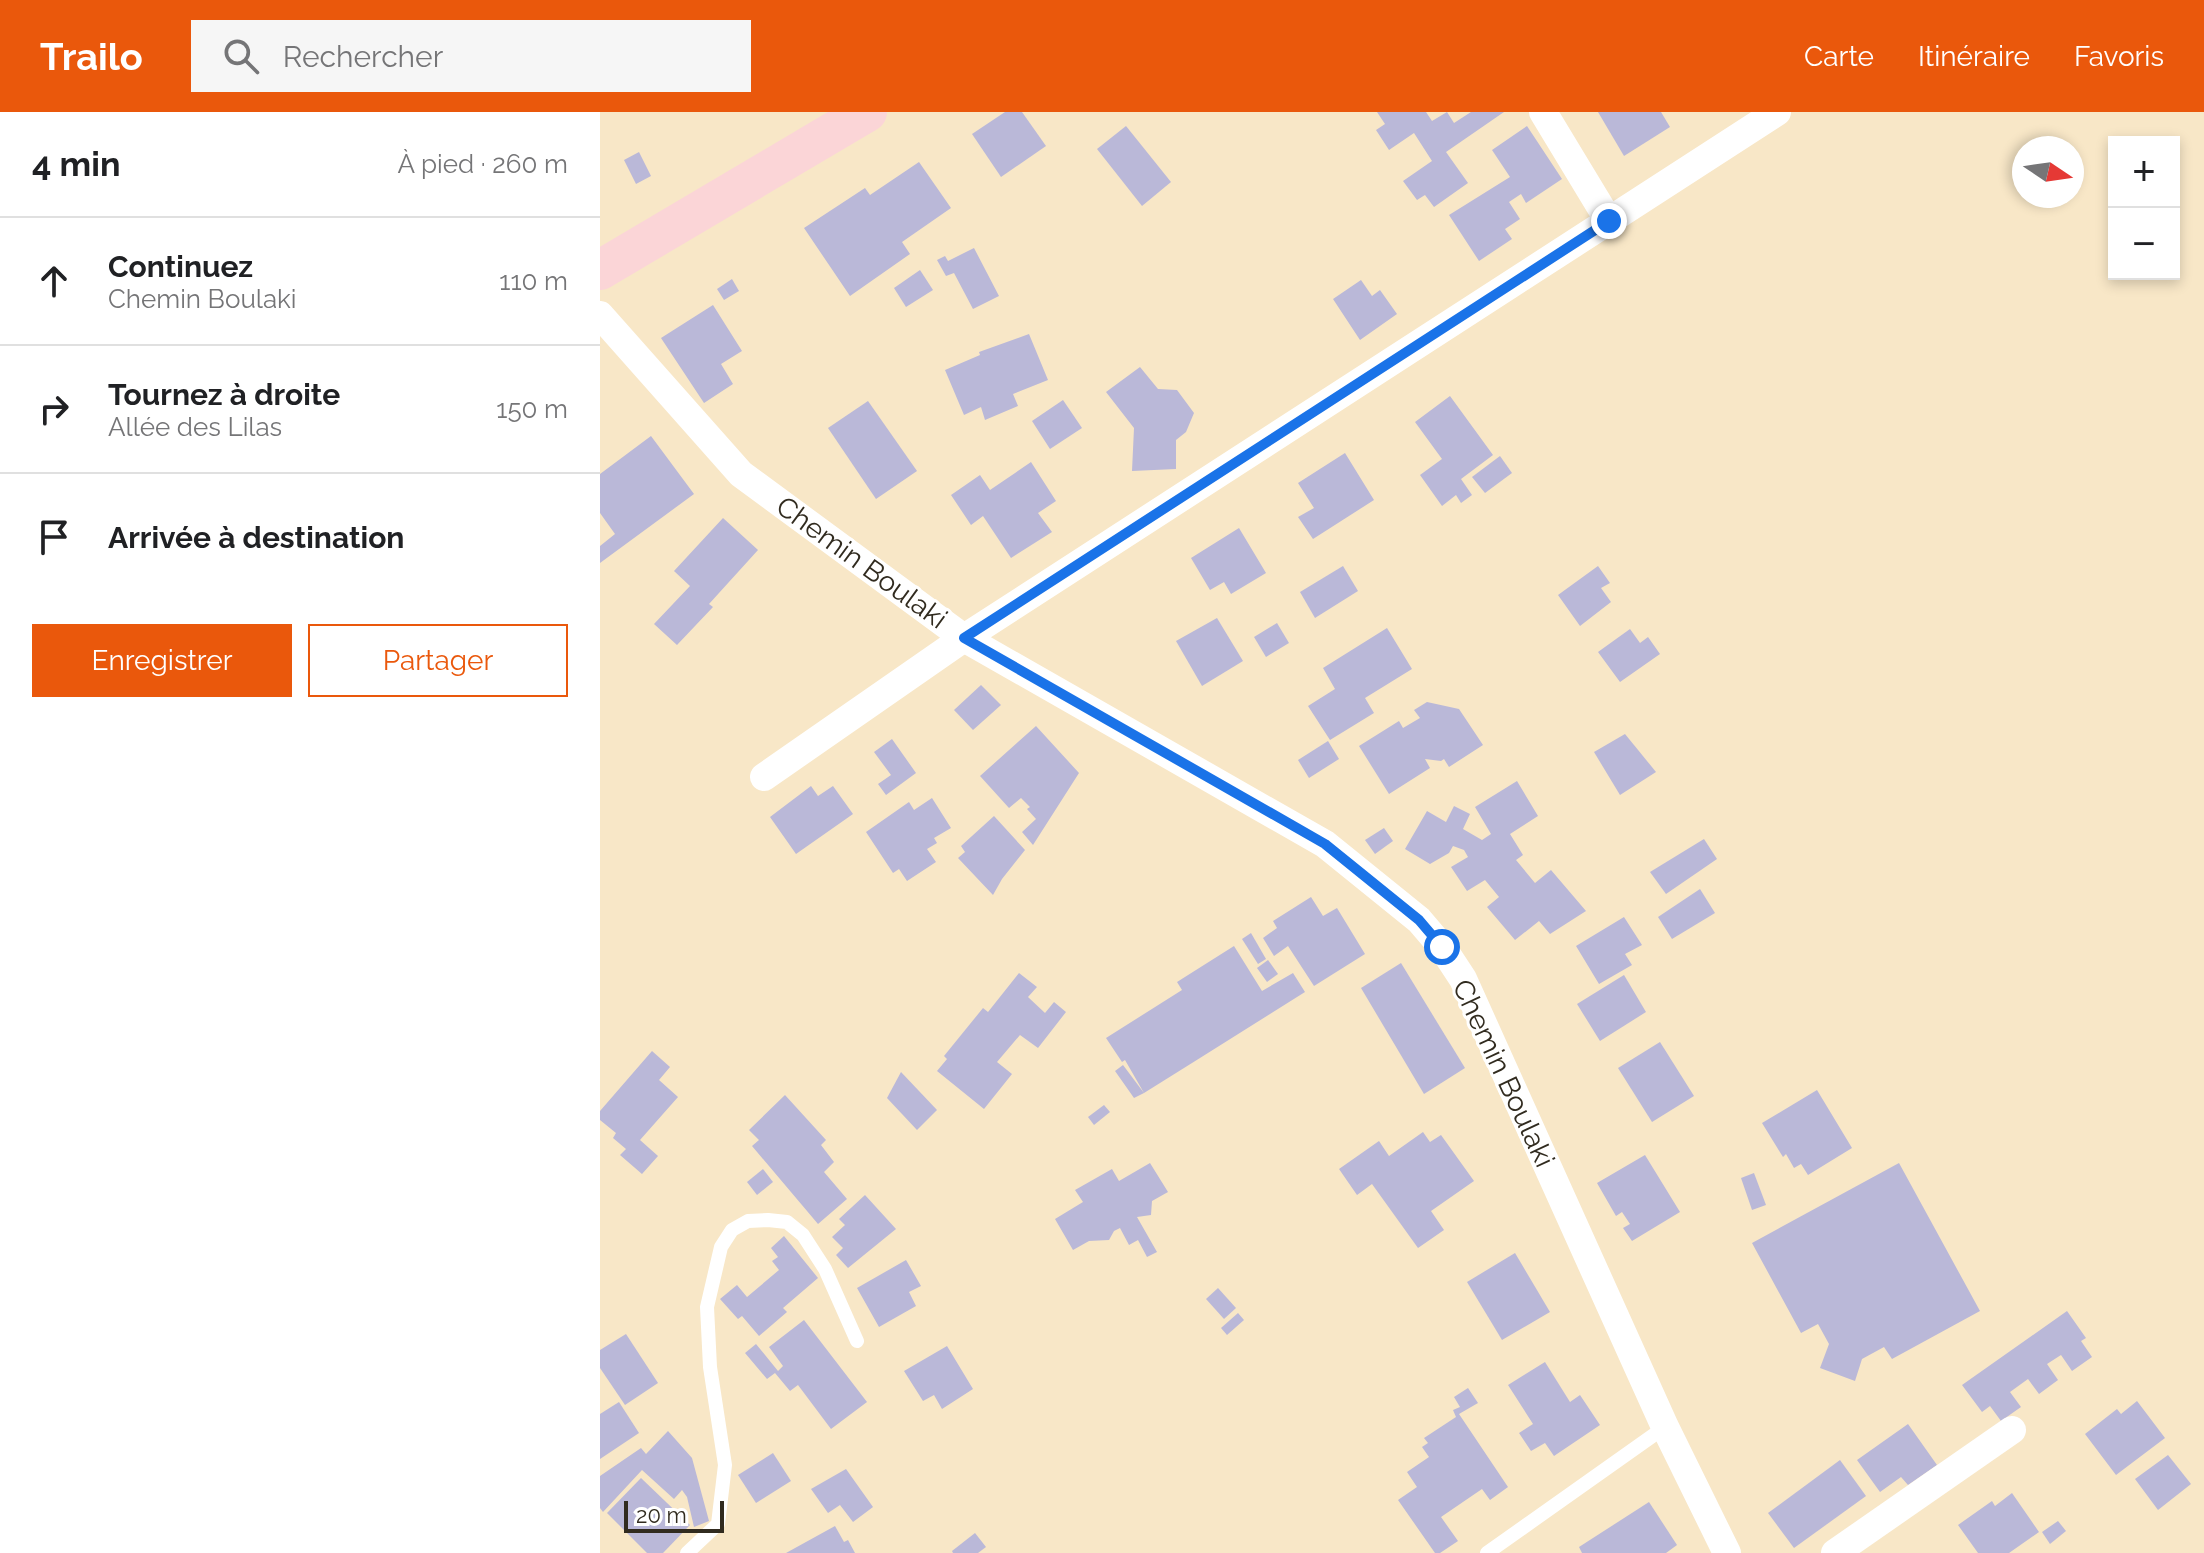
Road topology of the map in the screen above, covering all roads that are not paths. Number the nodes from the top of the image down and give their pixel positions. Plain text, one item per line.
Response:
1 (867, 112) edge
2 (1543, 112) edge
3 (1777, 112) edge
4 (1609, 221) junction
5 (600, 270) edge
6 (600, 315) edge
7 (964, 638) junction
8 (764, 777) dead end
9 (857, 1341) dead end
10 (1665, 1427) junction
11 (2012, 1430) dead end
12 (687, 1553) edge
13 (1487, 1553) edge
14 (1727, 1553) edge
15 (1835, 1553) edge

1 - 5 main road
2 - 4 street
3 - 4 street
4 - 7 street
6 - 7 street, Chemin Boulaki
7 - 8 street
7 - 10 street, Chemin Boulaki
9 - 12 lane
10 - 13 lane
10 - 14 street, Chemin Boulaki
11 - 15 street

